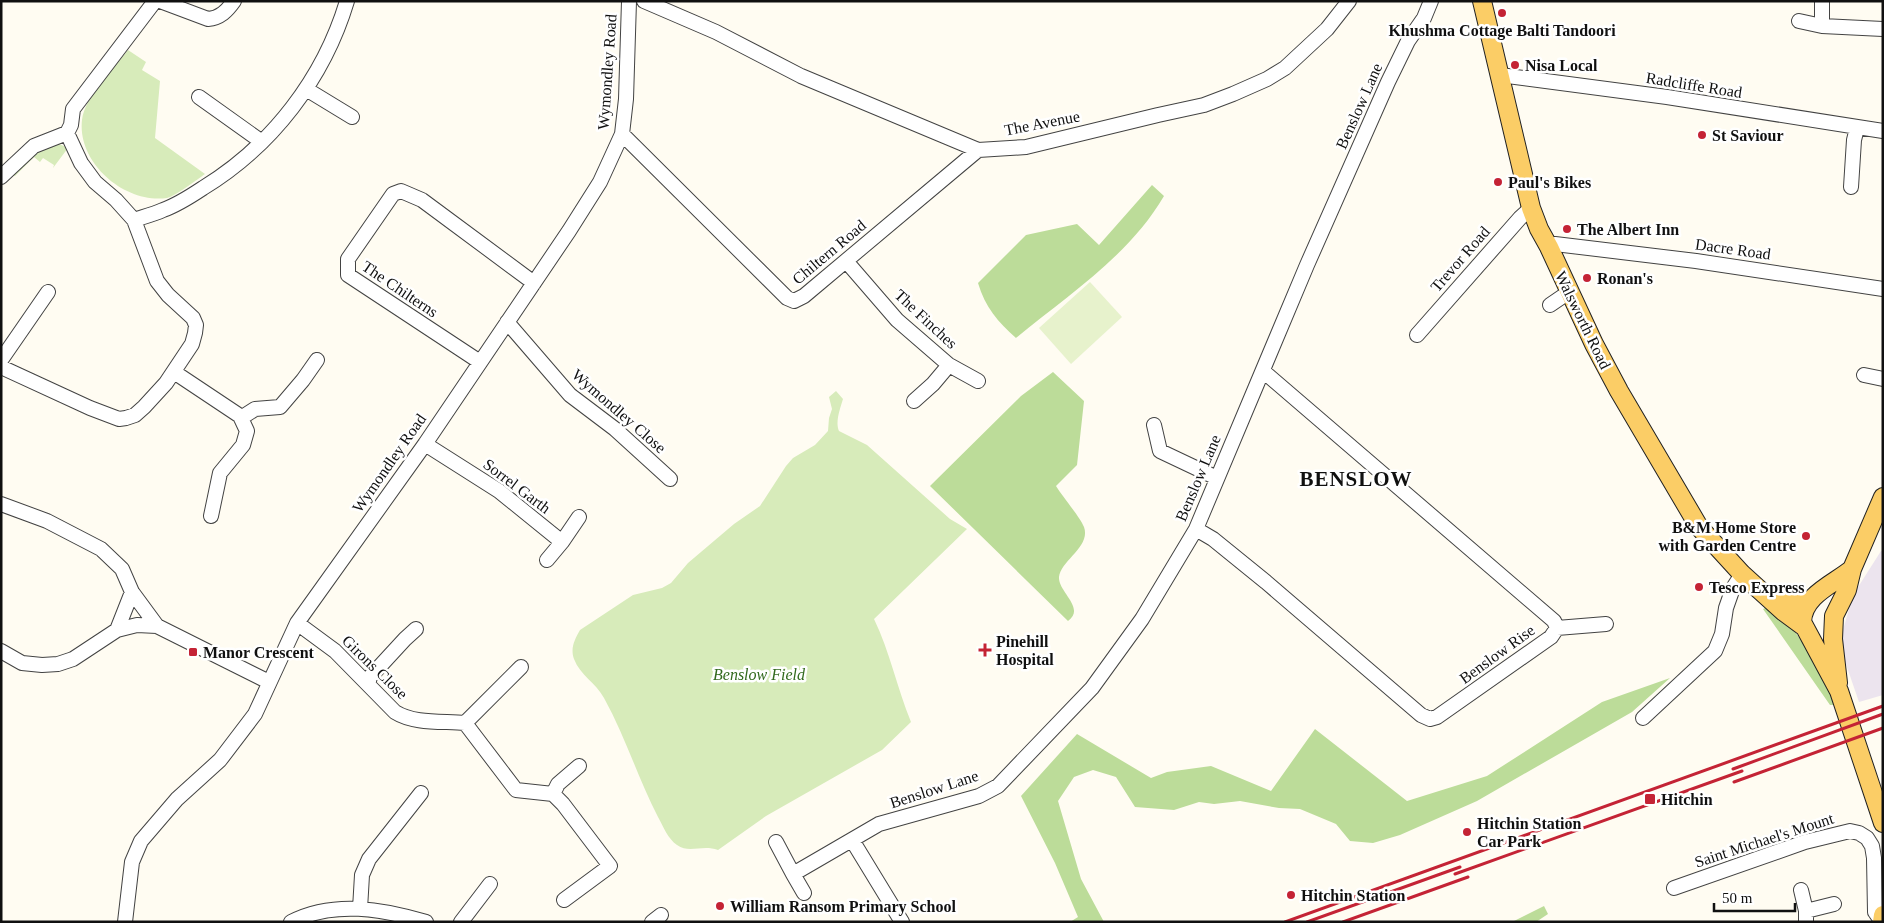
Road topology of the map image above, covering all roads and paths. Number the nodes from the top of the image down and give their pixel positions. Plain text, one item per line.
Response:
1 (155, 1) edge
2 (160, 1) edge
3 (234, 1) edge
4 (347, 1) edge
5 (628, 1) edge
6 (644, 1) edge
7 (1349, 1) edge
8 (1431, 1) edge
9 (1482, 1) edge
10 (1822, 1) edge
11 (1800, 21) dead end
12 (1822, 26) junction
13 (1883, 29) edge
14 (1500, 75) junction
15 (306, 89) junction
16 (199, 97) dead end
17 (352, 117) dead end
18 (1857, 128) junction
19 (67, 132) junction
20 (1883, 132) edge
21 (622, 134) junction
22 (262, 142) junction
23 (978, 150) junction
24 (1, 177) edge
25 (1851, 187) dead end
26 (1532, 208) junction
27 (134, 220) junction
28 (1548, 247) junction
29 (846, 261) junction
30 (534, 283) junction
31 (1883, 289) edge
32 (48, 292) dead end
33 (1569, 292) junction
34 (1550, 305) dead end
35 (507, 322) junction
36 (1416, 335) dead end
37 (1, 360) edge
38 (317, 360) dead end
39 (480, 362) junction
40 (949, 365) junction
41 (1, 367) edge
42 (1263, 371) junction
43 (174, 372) junction
44 (1864, 375) dead end
45 (1883, 379) edge
46 (978, 381) dead end
47 (914, 402) dead end
48 (241, 418) junction
49 (1154, 425) dead end
50 (425, 444) junction
51 (1217, 478) junction
52 (670, 479) dead end
53 (1883, 497) edge
54 (1, 504) edge
55 (212, 516) dead end
56 (579, 517) dead end
57 (1196, 529) junction
58 (562, 542) junction
59 (547, 560) dead end
60 (1852, 569) junction
61 (1742, 574) junction
62 (132, 592) junction
63 (1768, 597) junction
64 (1809, 601) junction
65 (1833, 620) junction
66 (297, 622) junction
67 (1606, 624) dead end
68 (157, 626) junction
69 (1557, 628) junction
70 (1805, 628) junction
71 (416, 629) dead end
72 (117, 630) junction
73 (1, 651) edge
74 (520, 667) dead end
75 (269, 682) junction
76 (368, 684) junction
77 (1839, 691) junction
78 (1643, 718) dead end
79 (465, 722) junction
80 (579, 766) dead end
81 (421, 792) dead end
82 (553, 794) junction
83 (1883, 823) edge
84 (852, 840) junction
85 (776, 842) dead end
86 (793, 874) junction
87 (490, 884) dead end
88 (1674, 888) dead end
89 (1801, 890) dead end
90 (804, 893) dead end
91 (564, 900) dead end
92 (1834, 904) dead end
93 (360, 909) junction
94 (1883, 915) edge
95 (1806, 917) edge
96 (125, 922) edge
97 (291, 922) edge
98 (426, 922) edge
99 (461, 922) edge
100 (902, 922) edge
101 (1882, 922) edge

1 - 19 street
2 - 3 street
4 - 15 street
5 - 21 street, Wymondley Road
6 - 23 street, The Avenue
7 - 23 street, The Avenue
8 - 42 street, Benslow Lane
9 - 14 main road, Walsworth Road
10 - 12 street
11 - 12 street
12 - 13 street
14 - 18 street, Radcliffe Road
14 - 26 main road, Walsworth Road
15 - 17 street
15 - 22 street
16 - 22 street
18 - 20 street, Radcliffe Road
18 - 25 street
19 - 24 street
19 - 27 street
21 - 29 street, Chiltern Road
21 - 30 street, Wymondley Road
22 - 27 street
23 - 29 street, Chiltern Road
26 - 28 main road, Walsworth Road
26 - 36 street, Trevor Road
27 - 43 street
28 - 31 street, Dacre Road
28 - 33 main road, Walsworth Road
29 - 40 street, The Finches
30 - 35 street, Wymondley Road
30 - 39 street, The Chilterns
32 - 37 street
33 - 34 street
33 - 61 main road, Walsworth Road
35 - 39 street, Wymondley Road
35 - 52 street, Wymondley Close
38 - 48 street
39 - 50 street, Wymondley Road
40 - 46 street
40 - 47 street, The Finches
41 - 43 street
42 - 51 street, Benslow Lane
42 - 69 street, Benslow Rise
43 - 48 street
44 - 45 street
48 - 55 street
49 - 51 street
50 - 58 street, Sorrel Garth
50 - 66 street, Wymondley Road
51 - 57 street, Benslow Lane
53 - 60 main road
54 - 62 street
56 - 58 street
57 - 69 street, Benslow Rise
57 - 84 street, Benslow Lane
58 - 59 street
60 - 64 main road
60 - 65 main road
61 - 63 main road, Walsworth Road
61 - 78 street
62 - 68 street
62 - 72 street
63 - 64 main road
63 - 70 main road, Walsworth Road
64 - 65 main road
64 - 70 main road
65 - 70 main road
65 - 77 main road
66 - 75 street, Wymondley Road
66 - 76 street, Girons Close
67 - 69 street
68 - 72 street
68 - 75 street
70 - 77 main road
71 - 76 street
72 - 73 street
74 - 79 street
75 - 96 street, Wymondley Road
76 - 79 street, Girons Close
77 - 83 main road
79 - 82 street
80 - 82 street
81 - 93 street
82 - 91 street
84 - 86 street, Benslow Lane
84 - 100 street
85 - 86 street
86 - 90 street
87 - 99 street
88 - 101 street, Saint Michael's Mount
89 - 95 street
92 - 95 street
93 - 97 street
93 - 98 street
94 - 101 main road

